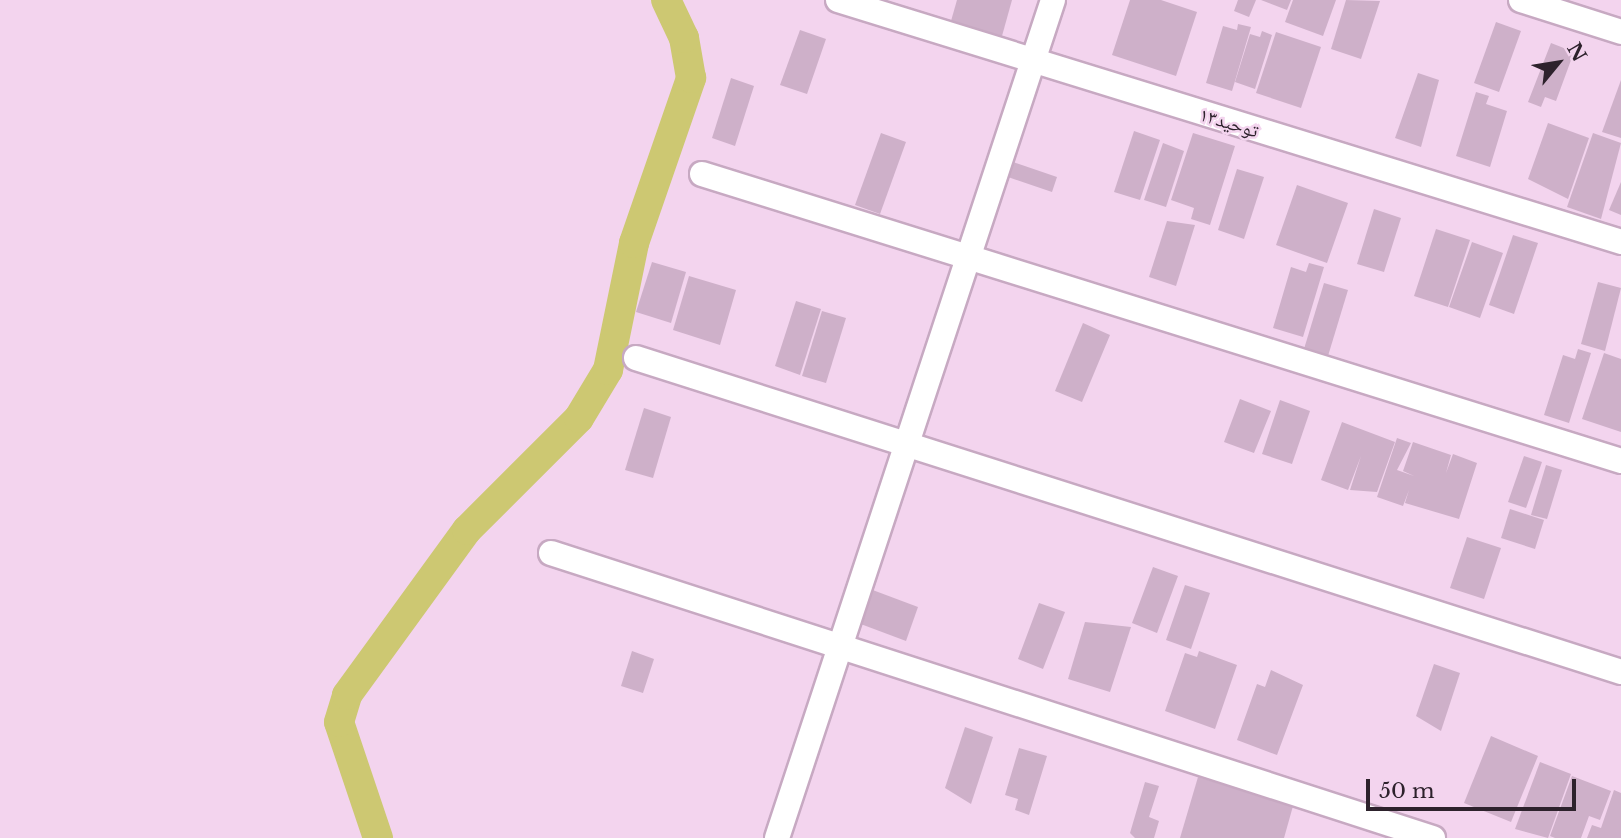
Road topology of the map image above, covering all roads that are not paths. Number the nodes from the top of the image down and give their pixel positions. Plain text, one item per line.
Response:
1 (838, 0) edge
2 (1053, 0) edge
3 (1521, 0) edge
4 (1621, 32) edge
5 (1035, 64) junction
6 (702, 174) dead end
7 (1621, 242) edge
8 (968, 258) junction
9 (636, 358) dead end
10 (905, 448) junction
11 (1621, 461) edge
12 (551, 553) dead end
13 (838, 649) junction
14 (1621, 672) edge
15 (777, 838) edge
16 (1433, 838) edge

1 - 5 street, توحید۱۳
2 - 5 street
3 - 4 street
5 - 7 street, توحید۱۳
5 - 8 street
6 - 8 street
8 - 10 street
8 - 11 street
9 - 10 street
10 - 13 street
10 - 14 street
12 - 13 street
13 - 15 street
13 - 16 street

